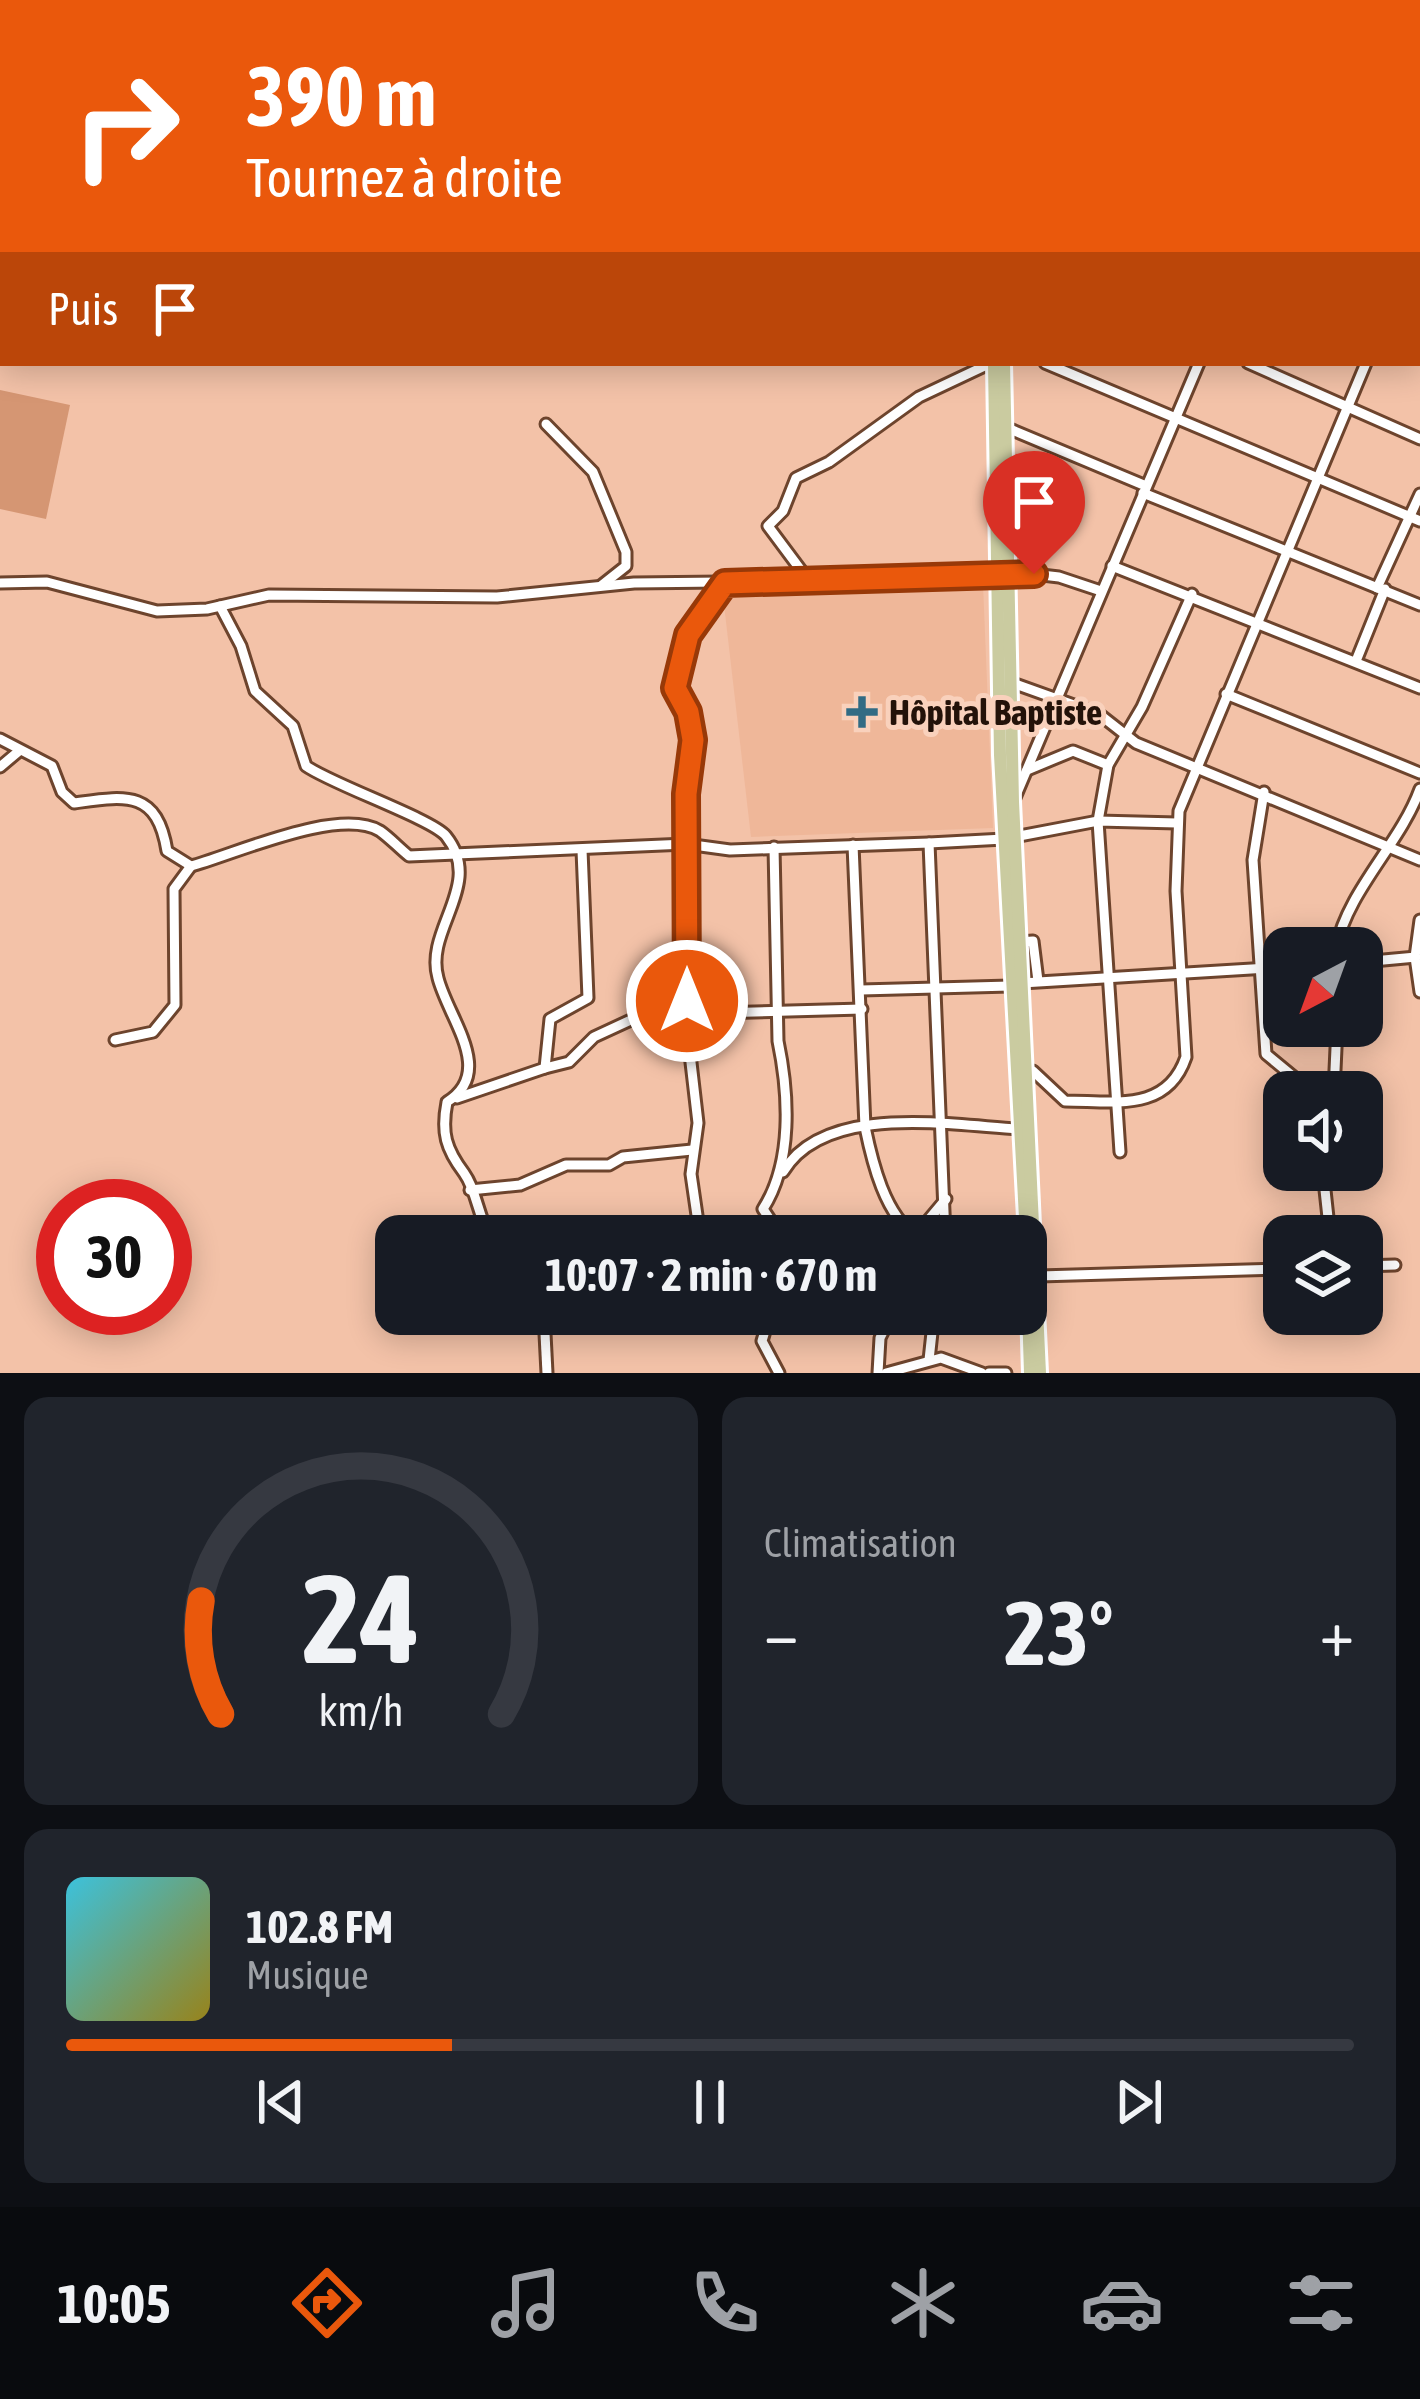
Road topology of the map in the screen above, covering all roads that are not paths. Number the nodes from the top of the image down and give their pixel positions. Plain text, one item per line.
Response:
1 (986, 366) edge
2 (993, 366) edge
3 (1004, 366) edge
4 (1052, 366) edge
5 (1198, 366) edge
6 (1255, 366) edge
7 (1365, 366) edge
8 (1348, 407) junction
9 (1175, 418) junction
10 (546, 424) dead end
11 (1005, 427) junction
12 (1419, 437) edge
13 (1319, 482) junction
14 (1144, 490) junction
15 (1420, 494) edge
16 (1415, 518) edge
17 (1289, 549) junction
18 (1112, 566) junction
19 (1003, 571) junction
20 (809, 581) junction
21 (725, 583) junction
22 (0, 584) edge
23 (602, 585) junction
24 (1381, 589) junction
25 (1102, 591) junction
26 (1192, 595) junction
27 (1420, 605) edge
28 (220, 606) junction
29 (1260, 621) junction
30 (1356, 661) junction
31 (1010, 682) junction
32 (1420, 688) edge
33 (1031, 693) junction
34 (1226, 694) junction
35 (1058, 702) junction
36 (1006, 710) junction
37 (1126, 733) junction
38 (0, 739) edge
39 (1036, 749) junction
40 (19, 751) junction
41 (1006, 753) junction
42 (1197, 764) junction
43 (1108, 765) junction
44 (0, 767) edge
45 (1028, 770) junction
46 (1420, 773) edge
47 (1420, 789) edge
48 (1264, 792) junction
49 (1013, 802) junction
50 (1098, 820) junction
51 (1177, 824) junction
52 (1010, 837) junction
53 (929, 843) junction
54 (686, 844) junction
55 (853, 844) junction
56 (774, 847) junction
57 (1391, 848) junction
58 (582, 850) junction
59 (454, 854) junction
60 (1420, 860) edge
61 (191, 866) junction
62 (1420, 920) edge
63 (1344, 927) edge
64 (1014, 943) junction
65 (1418, 957) edge
66 (1383, 960) edge
67 (1259, 968) junction
68 (1263, 968) edge
69 (1104, 976) junction
70 (1179, 976) junction
71 (1038, 981) junction
72 (1016, 984) junction
73 (937, 986) junction
74 (861, 990) junction
75 (1420, 992) edge
76 (687, 994) junction
77 (777, 1009) junction
78 (862, 1009) junction
79 (687, 1028) junction
80 (115, 1040) dead end
81 (545, 1068) junction
82 (1026, 1071) junction
83 (1287, 1071) edge
84 (452, 1099) junction
85 (1115, 1102) junction
86 (865, 1127) junction
87 (945, 1127) junction
88 (1018, 1129) junction
89 (692, 1150) junction
90 (1120, 1152) dead end
91 (780, 1176) junction
92 (470, 1190) junction
93 (946, 1199) junction
94 (481, 1215) edge
95 (698, 1215) edge
96 (768, 1215) edge
97 (895, 1215) edge
98 (933, 1215) edge
99 (946, 1215) edge
100 (1024, 1215) edge
101 (1035, 1215) edge
102 (1383, 1265) edge
103 (1395, 1265) dead end
104 (1263, 1270) edge
105 (1047, 1276) edge
106 (545, 1335) edge
107 (765, 1335) edge
108 (882, 1335) edge
109 (932, 1335) edge
110 (1035, 1335) edge
111 (929, 1360) junction
112 (548, 1373) edge
113 (778, 1373) edge
114 (882, 1373) edge
115 (985, 1373) edge
116 (1006, 1373) edge
117 (1037, 1373) edge

1 - 20 street
2 - 19 main road
3 - 11 main road
4 - 9 street
5 - 9 street
6 - 8 street
7 - 8 street
8 - 12 street
8 - 13 street
9 - 13 street
9 - 14 street
10 - 23 street
11 - 14 street
11 - 19 main road
13 - 16 street
13 - 17 street
14 - 17 street
14 - 18 street
15 - 16 street
16 - 24 street
17 - 24 street
17 - 29 street
18 - 25 street
18 - 26 street
19 - 20 street
19 - 25 street
19 - 31 main road
19 - 36 main road
20 - 21 street
21 - 23 street
21 - 54 street
22 - 28 street
23 - 28 street
24 - 27 street
24 - 30 street
25 - 35 street
26 - 29 street
26 - 37 street
28 - 59 street
29 - 30 street
29 - 34 street
30 - 32 street
31 - 33 street
31 - 36 main road
33 - 35 street
33 - 36 street
34 - 42 street
34 - 46 street
35 - 37 street
35 - 39 street
36 - 41 main road
37 - 42 street
37 - 43 street
38 - 40 street
39 - 41 street
39 - 45 street
40 - 44 street
40 - 61 street
41 - 49 main road
41 - 52 main road
42 - 48 street
42 - 51 street
43 - 45 street
43 - 50 street
45 - 49 street
47 - 57 street
48 - 57 street
48 - 67 street
49 - 52 main road
50 - 51 street
50 - 52 street
50 - 69 street
51 - 70 street
52 - 53 street
52 - 64 main road
53 - 55 street
53 - 73 street
54 - 56 street
54 - 58 street
54 - 76 street
55 - 56 street
55 - 74 street
56 - 77 street
57 - 60 street
57 - 63 street
58 - 59 street
58 - 81 street
59 - 61 street
59 - 84 street
61 - 80 street
62 - 65 street
64 - 71 street
64 - 72 main road
65 - 66 street
65 - 75 street
67 - 68 street
67 - 70 street
67 - 83 street
69 - 70 street
69 - 71 street
69 - 85 street
70 - 85 street
71 - 72 street
72 - 73 street
72 - 82 main road
72 - 88 main road
73 - 74 street
73 - 87 street
74 - 78 street
76 - 79 street
76 - 81 street
77 - 78 street
77 - 79 street
77 - 91 street
78 - 86 street
79 - 89 street
81 - 84 street
82 - 85 street
82 - 101 main road
84 - 92 street
85 - 90 street
86 - 87 street
86 - 91 street
86 - 97 street
87 - 88 street
87 - 93 street
88 - 100 main road
89 - 92 street
89 - 95 street
91 - 96 street
92 - 94 street
93 - 98 street
93 - 99 street
102 - 103 street
104 - 105 street
106 - 112 street
107 - 113 street
108 - 114 street
109 - 111 street
110 - 117 main road
111 - 114 street
111 - 115 street
115 - 116 street

